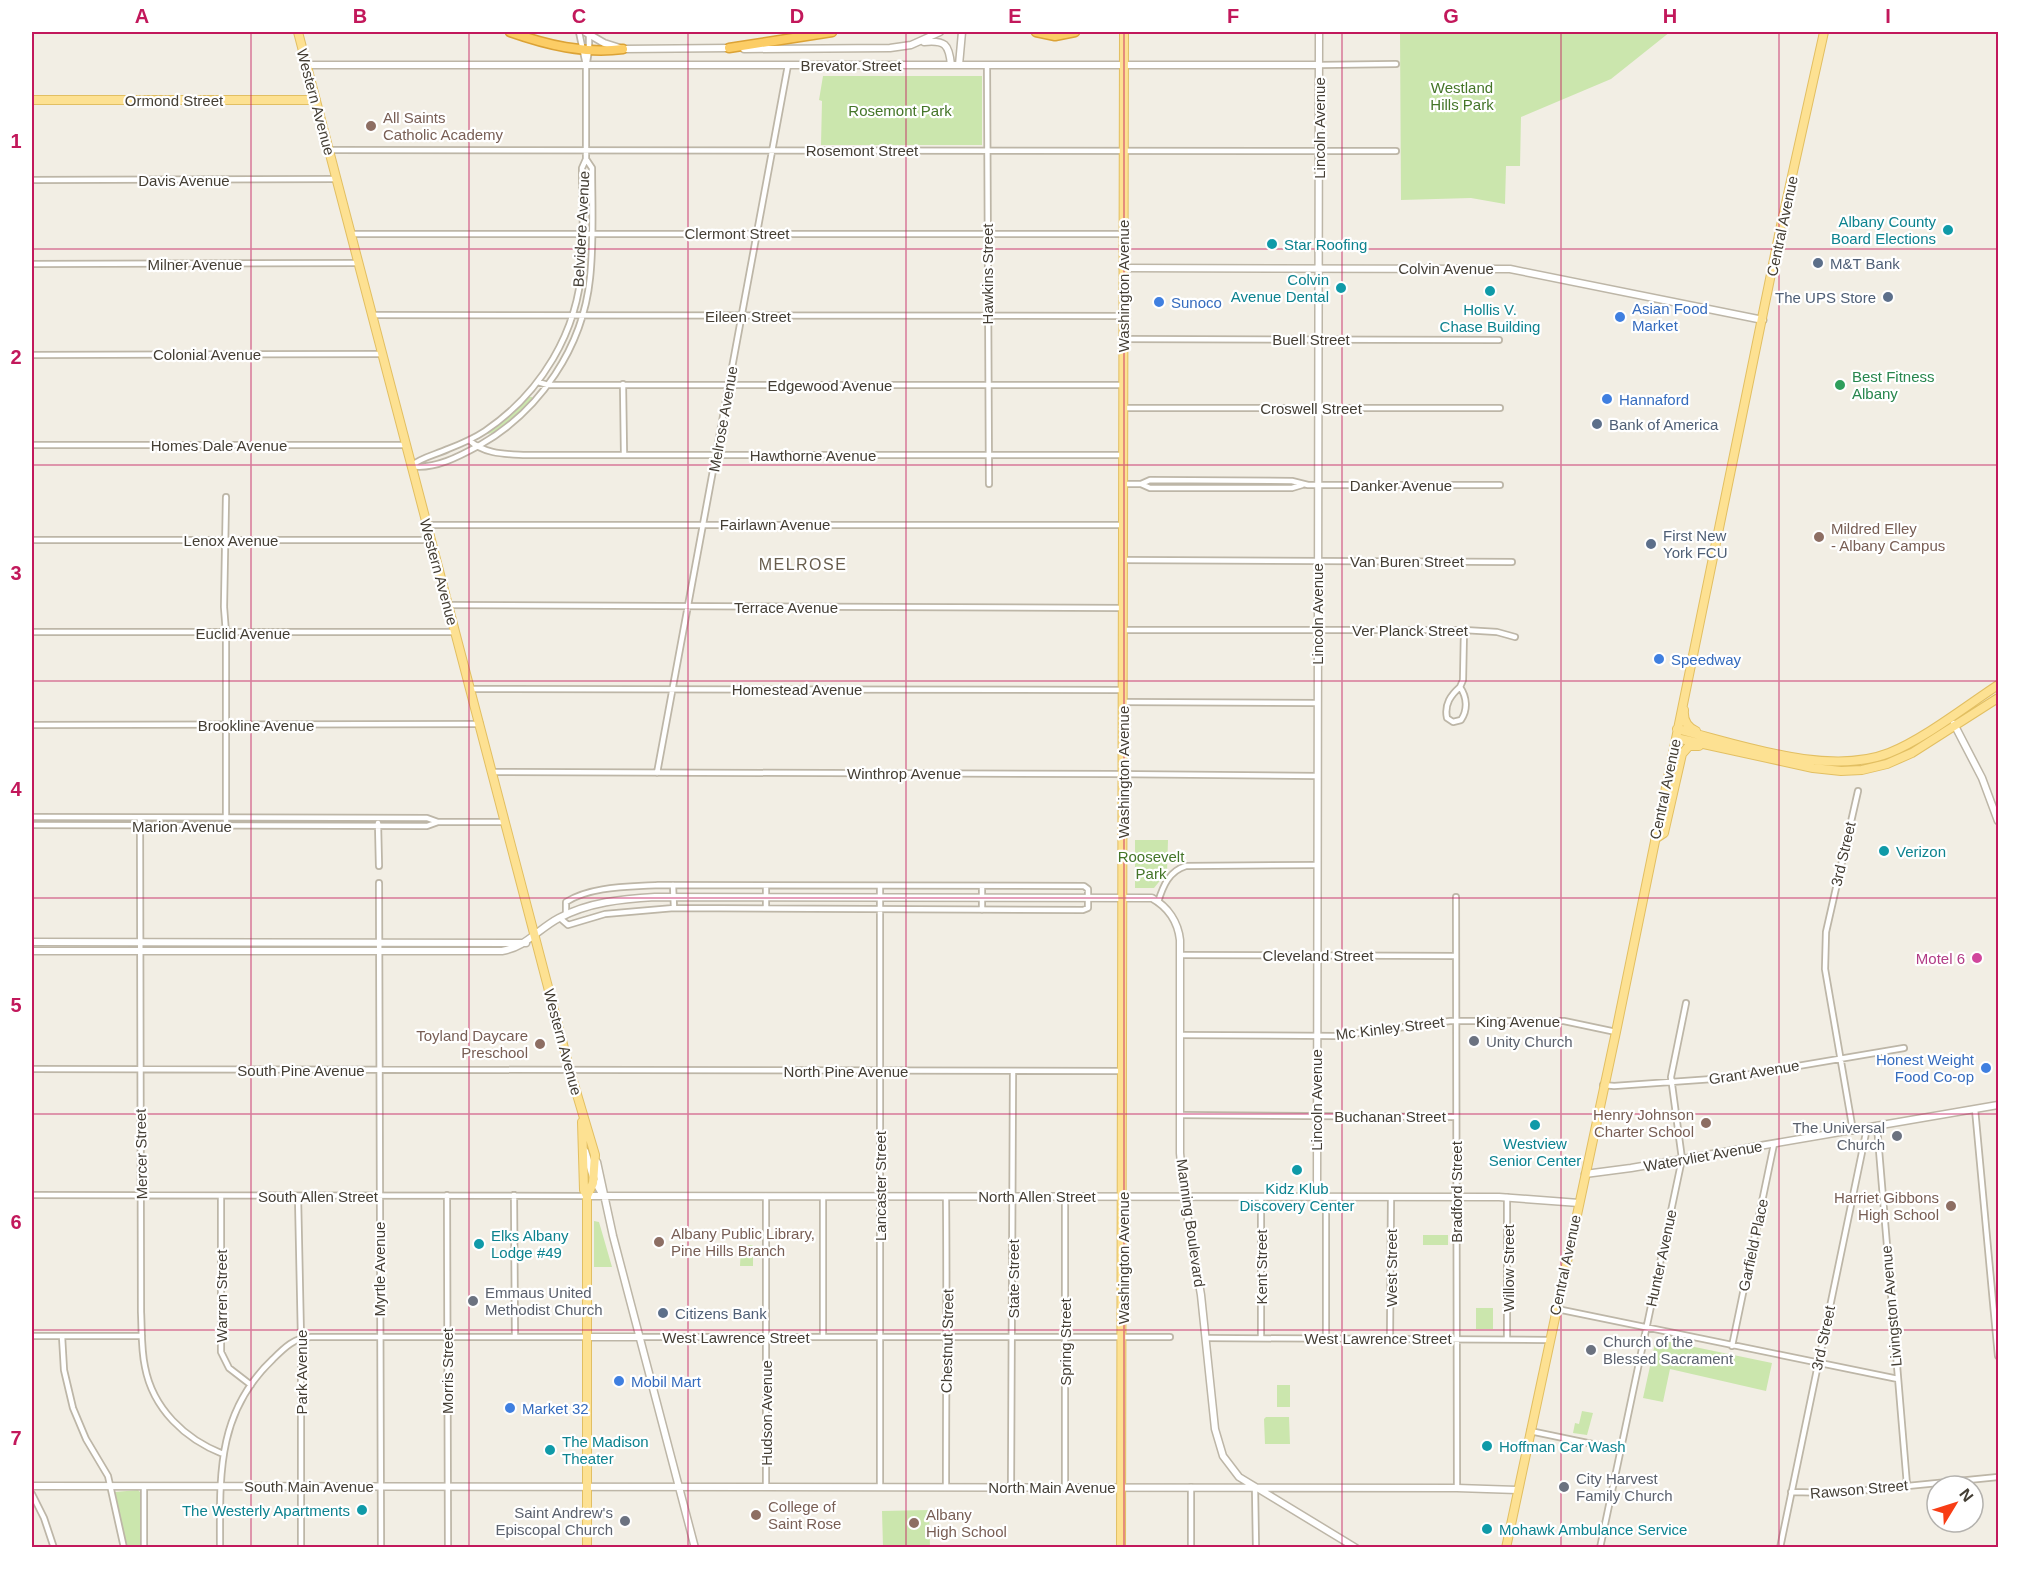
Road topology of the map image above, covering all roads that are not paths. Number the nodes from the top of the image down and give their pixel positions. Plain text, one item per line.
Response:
1 (298, 32) edge
2 (510, 32) edge
3 (579, 32) edge
4 (832, 32) edge
5 (940, 32) edge
6 (962, 32) edge
7 (1036, 32) edge
8 (1075, 32) edge
9 (1124, 32) edge
10 (1319, 32) edge
11 (1824, 32) edge
12 (587, 33) edge
13 (915, 43) junction
14 (729, 48) junction
15 (623, 49) junction
16 (586, 50) junction
17 (586, 64) junction
18 (951, 64) junction
19 (1396, 64) dead end
20 (307, 65) junction
21 (789, 65) junction
22 (959, 65) junction
23 (987, 65) junction
24 (1319, 65) junction
25 (1124, 66) junction
26 (32, 100) edge
27 (316, 100) junction
28 (329, 150) junction
29 (773, 150) junction
30 (987, 151) junction
31 (1124, 151) junction
32 (1396, 151) dead end
33 (586, 152) junction
34 (1319, 152) junction
35 (586, 159) junction
36 (336, 179) junction
37 (32, 180) edge
38 (582, 233) junction
39 (592, 233) junction
40 (757, 233) junction
41 (987, 233) junction
42 (351, 234) junction
43 (1124, 234) junction
44 (358, 263) junction
45 (32, 264) edge
46 (1123, 268) junction
47 (1317, 268) junction
48 (372, 315) junction
49 (572, 316) junction
50 (582, 316) junction
51 (742, 316) junction
52 (987, 316) junction
53 (1123, 316) junction
54 (1763, 320) junction
55 (1123, 339) junction
56 (1317, 339) junction
57 (1499, 340) dead end
58 (32, 354) edge
59 (382, 354) junction
60 (538, 382) junction
61 (623, 384) junction
62 (548, 385) junction
63 (729, 385) junction
64 (1123, 385) junction
65 (989, 386) junction
66 (1123, 408) junction
67 (1500, 408) dead end
68 (1317, 409) junction
69 (470, 440) junction
70 (32, 445) edge
71 (406, 445) junction
72 (477, 446) junction
73 (624, 454) junction
74 (716, 454) junction
75 (989, 455) junction
76 (1123, 455) junction
77 (411, 466) junction
78 (1222, 480) junction
79 (989, 484) dead end
80 (1123, 484) junction
81 (1141, 484) junction
82 (1302, 485) junction
83 (1317, 485) junction
84 (1500, 485) dead end
85 (1222, 488) junction
86 (226, 497) dead end
87 (703, 524) junction
88 (427, 525) junction
89 (1123, 525) junction
90 (32, 540) edge
91 (226, 540) junction
92 (431, 540) junction
93 (1123, 560) junction
94 (1317, 560) junction
95 (1512, 562) dead end
96 (448, 605) junction
97 (688, 607) junction
98 (1123, 608) junction
99 (1317, 629) junction
100 (1123, 630) junction
101 (1464, 630) junction
102 (32, 632) edge
103 (455, 632) junction
104 (226, 633) junction
105 (1515, 637) dead end
106 (1998, 685) edge
107 (1460, 687) junction
108 (1686, 687) junction
109 (470, 689) junction
110 (672, 689) junction
111 (1123, 690) junction
112 (1998, 698) edge
113 (1123, 702) junction
114 (1317, 703) junction
115 (1950, 717) junction
116 (480, 724) junction
117 (32, 725) edge
118 (225, 725) junction
119 (1955, 726) junction
120 (1677, 729) junction
121 (1676, 738) junction
122 (1709, 746) junction
123 (1763, 750) junction
124 (492, 772) junction
125 (657, 772) junction
126 (1123, 774) junction
127 (1317, 776) junction
128 (1858, 791) dead end
129 (32, 817) edge
130 (62, 817) junction
131 (140, 818) junction
132 (226, 818) junction
133 (303, 818) junction
134 (378, 818) junction
135 (1998, 821) edge
136 (438, 822) junction
137 (505, 822) junction
138 (32, 825) edge
139 (62, 825) junction
140 (226, 825) junction
141 (140, 826) junction
142 (303, 826) junction
143 (378, 826) junction
144 (1655, 839) junction
145 (379, 866) dead end
146 (1316, 866) junction
147 (379, 883) dead end
148 (673, 885) junction
149 (766, 886) junction
150 (880, 886) junction
151 (982, 886) junction
152 (673, 897) junction
153 (766, 897) junction
154 (1089, 897) junction
155 (1123, 897) junction
156 (1455, 897) dead end
157 (880, 898) junction
158 (982, 898) junction
159 (1158, 902) junction
160 (766, 908) junction
161 (674, 909) junction
162 (880, 909) junction
163 (982, 910) junction
164 (563, 916) junction
165 (535, 935) junction
166 (32, 942) edge
167 (61, 942) junction
168 (141, 942) junction
169 (222, 942) junction
170 (294, 942) junction
171 (379, 942) junction
172 (453, 942) junction
173 (527, 943) junction
174 (32, 951) edge
175 (61, 951) junction
176 (141, 951) junction
177 (222, 951) junction
178 (379, 951) junction
179 (453, 951) junction
180 (294, 952) junction
181 (1316, 954) junction
182 (1180, 955) junction
183 (1456, 956) junction
184 (1686, 1003) dead end
185 (1456, 1021) junction
186 (1616, 1032) junction
187 (1180, 1035) junction
188 (1316, 1037) junction
189 (1904, 1048) dead end
190 (1842, 1058) junction
191 (32, 1069) edge
192 (380, 1070) junction
193 (140, 1071) junction
194 (570, 1071) junction
195 (880, 1071) junction
196 (1013, 1071) junction
197 (1122, 1071) junction
198 (1672, 1082) junction
199 (1603, 1085) junction
200 (1998, 1105) edge
201 (1975, 1109) junction
202 (581, 1112) junction
203 (1179, 1115) junction
204 (1316, 1115) junction
205 (1456, 1117) junction
206 (1876, 1126) junction
207 (1867, 1128) junction
208 (1853, 1131) junction
209 (1774, 1144) junction
210 (584, 1147) junction
211 (595, 1155) junction
212 (1682, 1159) junction
213 (1585, 1174) junction
214 (594, 1180) junction
215 (604, 1194) junction
216 (32, 1195) edge
217 (142, 1195) junction
218 (447, 1195) junction
219 (514, 1195) junction
220 (221, 1196) junction
221 (298, 1196) junction
222 (379, 1196) junction
223 (587, 1196) junction
224 (766, 1196) junction
225 (823, 1196) junction
226 (880, 1196) junction
227 (946, 1196) junction
228 (1013, 1196) junction
229 (1122, 1196) junction
230 (1184, 1196) junction
231 (1065, 1197) junction
232 (1261, 1197) junction
233 (1317, 1197) junction
234 (1326, 1197) junction
235 (1391, 1197) junction
236 (1456, 1197) junction
237 (1507, 1197) junction
238 (1579, 1203) junction
239 (1557, 1309) junction
240 (1647, 1327) junction
241 (32, 1336) edge
242 (62, 1336) junction
243 (142, 1336) junction
244 (448, 1336) junction
245 (515, 1336) junction
246 (380, 1337) junction
247 (587, 1337) junction
248 (640, 1337) junction
249 (766, 1337) junction
250 (823, 1337) junction
251 (880, 1337) junction
252 (945, 1337) junction
253 (1013, 1337) junction
254 (1065, 1337) junction
255 (1123, 1337) junction
256 (1170, 1337) dead end
257 (301, 1338) junction
258 (1206, 1338) junction
259 (1261, 1338) junction
260 (1326, 1338) junction
261 (1390, 1338) junction
262 (1455, 1338) junction
263 (1507, 1338) junction
264 (1549, 1340) junction
265 (1732, 1346) junction
266 (1998, 1356) edge
267 (1818, 1364) junction
268 (1898, 1379) junction
269 (251, 1385) junction
270 (1530, 1431) junction
271 (1621, 1450) junction
272 (223, 1454) junction
273 (1998, 1477) edge
274 (110, 1485) junction
275 (1907, 1485) junction
276 (32, 1486) edge
277 (144, 1486) junction
278 (220, 1486) junction
279 (301, 1486) junction
280 (381, 1486) junction
281 (447, 1486) junction
282 (587, 1486) junction
283 (679, 1486) junction
284 (766, 1486) junction
285 (1011, 1486) junction
286 (880, 1487) junction
287 (946, 1487) junction
288 (1065, 1487) junction
289 (1122, 1487) junction
290 (1191, 1487) junction
291 (1255, 1487) junction
292 (1457, 1488) junction
293 (1517, 1490) junction
294 (1791, 1492) junction
295 (32, 1494) edge
296 (54, 1548) edge
297 (124, 1548) edge
298 (144, 1548) edge
299 (220, 1548) edge
300 (301, 1548) edge
301 (381, 1548) edge
302 (448, 1548) edge
303 (587, 1548) edge
304 (695, 1548) edge
305 (1121, 1548) edge
306 (1191, 1548) edge
307 (1256, 1548) edge
308 (1356, 1548) edge
309 (1506, 1548) edge
310 (1600, 1548) edge
311 (1780, 1548) edge

1 - 20 main road, Western Avenue
2 - 16 highway
3 - 16 street, Belvidere Avenue
4 - 14 highway
5 - 13 street
6 - 22 street
7 - 8 highway
9 - 25 main road, Washington Avenue
10 - 24 street, Lincoln Avenue
11 - 54 main road, Central Avenue
12 - 15 street
12 - 16 street, Belvidere Avenue
13 - 14 street
13 - 18 street
14 - 15 street
15 - 16 highway
16 - 17 street, Belvidere Avenue
17 - 20 street, Brevator Street
17 - 21 street, Brevator Street
17 - 33 street, Belvidere Avenue
18 - 21 street, Brevator Street
18 - 22 street, Brevator Street
19 - 24 street, Brevator Street
20 - 27 main road, Western Avenue
21 - 29 street, Melrose Avenue
22 - 23 street, Brevator Street
23 - 25 street, Brevator Street
23 - 30 street, Hawkins Street
24 - 25 street, Brevator Street
24 - 34 street, Lincoln Avenue
25 - 31 main road, Washington Avenue
26 - 27 main road, Ormond Street
27 - 28 main road, Western Avenue
28 - 33 street, Rosemont Street
28 - 36 main road, Western Avenue
29 - 30 street, Rosemont Street
29 - 33 street, Rosemont Street
29 - 40 street, Melrose Avenue
30 - 31 street, Rosemont Street
30 - 41 street, Hawkins Street
31 - 34 street, Rosemont Street
31 - 43 main road, Washington Avenue
32 - 34 street, Rosemont Street
33 - 35 street, Belvidere Avenue
34 - 47 street, Lincoln Avenue
35 - 38 street, Belvidere Avenue
35 - 39 street, Belvidere Avenue
36 - 37 street, Davis Avenue
36 - 42 main road, Western Avenue
38 - 39 street, Clermont Street
38 - 42 street, Clermont Street
38 - 49 street, Belvidere Avenue
39 - 40 street, Clermont Street
39 - 50 street, Belvidere Avenue
40 - 41 street, Clermont Street
40 - 51 street, Melrose Avenue
41 - 43 street, Clermont Street
41 - 52 street, Hawkins Street
42 - 44 main road, Western Avenue
43 - 46 main road, Washington Avenue
44 - 45 street, Milner Avenue
44 - 48 main road, Western Avenue
46 - 47 street, Colvin Avenue
46 - 53 main road, Washington Avenue
47 - 54 street, Colvin Avenue
47 - 56 street, Lincoln Avenue
48 - 49 street, Eileen Street
48 - 59 main road, Western Avenue
49 - 50 street, Eileen Street
49 - 60 street, Belvidere Avenue
50 - 51 street, Eileen Street
50 - 62 street, Belvidere Avenue
51 - 52 street, Eileen Street
51 - 63 street, Melrose Avenue
52 - 53 street, Eileen Street
52 - 65 street, Hawkins Street
53 - 55 main road, Washington Avenue
54 - 108 main road, Central Avenue
55 - 56 street, Buell Street
55 - 64 main road, Washington Avenue
56 - 57 street, Buell Street
56 - 68 street, Lincoln Avenue
58 - 59 street, Colonial Avenue
59 - 71 main road, Western Avenue
60 - 62 street, Edgewood Avenue
60 - 69 street, Belvidere Avenue
61 - 62 street, Edgewood Avenue
61 - 63 street, Edgewood Avenue
61 - 73 street
62 - 72 street, Belvidere Avenue
63 - 65 street, Edgewood Avenue
63 - 74 street, Melrose Avenue
64 - 65 street, Edgewood Avenue
64 - 66 main road, Washington Avenue
65 - 75 street, Hawkins Street
66 - 68 street, Croswell Street
66 - 76 main road, Washington Avenue
67 - 68 street, Croswell Street
68 - 83 street, Lincoln Avenue
69 - 72 street, Hawthorne Avenue
69 - 77 street, Belvidere Avenue
70 - 71 street, Homes Dale Avenue
71 - 77 main road, Western Avenue
72 - 73 street, Hawthorne Avenue
72 - 77 street, Belvidere Avenue
73 - 74 street, Hawthorne Avenue
74 - 75 street, Hawthorne Avenue
74 - 87 street, Melrose Avenue
75 - 76 street, Hawthorne Avenue
75 - 79 street, Hawkins Street
76 - 80 main road, Washington Avenue
77 - 88 main road, Western Avenue
78 - 81 street, Danker Avenue
78 - 82 street, Danker Avenue
78 - 85 street
80 - 81 street, Danker Avenue
80 - 89 main road, Washington Avenue
81 - 85 street, Danker Avenue
82 - 83 street, Danker Avenue
82 - 85 street, Danker Avenue
83 - 84 street, Danker Avenue
83 - 94 street, Lincoln Avenue
86 - 91 street
87 - 88 street, Fairlawn Avenue
87 - 89 street, Fairlawn Avenue
87 - 97 street, Melrose Avenue
88 - 92 main road, Western Avenue
89 - 93 main road, Washington Avenue
90 - 91 street, Lenox Avenue
91 - 92 street, Lenox Avenue
91 - 104 street
92 - 96 main road, Western Avenue
93 - 94 street, Van Buren Street
93 - 98 main road, Washington Avenue
94 - 95 street, Van Buren Street
94 - 99 street, Lincoln Avenue
96 - 97 street, Terrace Avenue
96 - 103 main road, Western Avenue
97 - 98 street, Terrace Avenue
97 - 110 street, Melrose Avenue
98 - 100 main road, Washington Avenue
99 - 100 street, Ver Planck Street
99 - 101 street, Ver Planck Street
99 - 114 street, Lincoln Avenue
100 - 111 main road, Washington Avenue
101 - 105 street, Ver Planck Street
101 - 107 street
102 - 104 street, Euclid Avenue
103 - 104 street, Euclid Avenue
103 - 109 main road, Western Avenue
104 - 118 street
106 - 115 main road
107 - 107 street
108 - 120 main road, Central Avenue
108 - 123 main road
109 - 110 street, Homestead Avenue
109 - 116 main road, Western Avenue
110 - 111 street, Homestead Avenue
110 - 125 street, Melrose Avenue
111 - 113 main road, Washington Avenue
112 - 119 main road
113 - 114 street
113 - 126 main road, Washington Avenue
114 - 127 street, Lincoln Avenue
115 - 119 street
115 - 123 main road
116 - 118 street, Brookline Avenue
116 - 124 main road, Western Avenue
117 - 118 street, Brookline Avenue
118 - 132 street
119 - 122 main road
119 - 135 street
120 - 121 main road, Central Avenue
120 - 123 main road
121 - 122 main road
121 - 144 main road, Central Avenue
122 - 144 main road
124 - 125 street, Winthrop Avenue
124 - 137 main road, Western Avenue
125 - 126 street, Winthrop Avenue
126 - 127 street, Winthrop Avenue
126 - 155 main road, Washington Avenue
127 - 146 street, Lincoln Avenue
128 - 190 street, 3rd Street
129 - 130 street, Marion Avenue
130 - 131 street, Marion Avenue
130 - 139 street
131 - 132 street, Marion Avenue
131 - 141 street, Mercer Street
132 - 133 street, Marion Avenue
132 - 140 street
133 - 134 street, Marion Avenue
133 - 142 street
134 - 136 street, Marion Avenue
134 - 143 street
136 - 137 street, Marion Avenue
136 - 143 street, Marion Avenue
137 - 165 main road, Western Avenue
138 - 139 street, Marion Avenue
139 - 141 street, Marion Avenue
140 - 141 street, Marion Avenue
140 - 142 street, Marion Avenue
141 - 168 street, Mercer Street
142 - 143 street, Marion Avenue
143 - 145 street
144 - 186 main road, Central Avenue
146 - 159 street
146 - 181 street, Lincoln Avenue
147 - 171 street, Myrtle Avenue
148 - 149 street
148 - 152 street
148 - 164 street
149 - 150 street
149 - 153 street
150 - 151 street
150 - 157 street, Lancaster Street
151 - 154 street
151 - 158 street
152 - 153 street
152 - 161 street
152 - 164 street
153 - 157 street
153 - 160 street
154 - 155 street
154 - 158 street
154 - 163 street
155 - 159 street
155 - 197 main road, Washington Avenue
156 - 183 street, Bradford Street
157 - 158 street
157 - 162 street, Lancaster Street
158 - 163 street
159 - 182 street, Manning Boulevard
160 - 161 street
160 - 162 street
161 - 164 street
162 - 163 street
162 - 195 street, Lancaster Street
164 - 165 street
165 - 173 street
165 - 194 main road, Western Avenue
166 - 167 street
167 - 168 street
167 - 175 street
168 - 169 street
168 - 176 street, Mercer Street
169 - 170 street
169 - 177 street
170 - 171 street
170 - 180 street
171 - 172 street
171 - 178 street, Myrtle Avenue
172 - 173 street
172 - 179 street
173 - 179 street
174 - 175 street
175 - 176 street
176 - 177 street
176 - 193 street, Mercer Street
177 - 180 street
178 - 179 street
178 - 180 street
178 - 192 street, Myrtle Avenue
181 - 182 street, Cleveland Street
181 - 183 street, Cleveland Street
181 - 188 street, Lincoln Avenue
182 - 187 street, Manning Boulevard
183 - 185 street, Bradford Street
184 - 198 street, Hunter Avenue
185 - 186 street, King Avenue
185 - 188 street, Mc Kinley Street
185 - 205 street, Bradford Street
186 - 199 main road, Central Avenue
187 - 188 street, Mc Kinley Street
187 - 203 street, Manning Boulevard
188 - 204 street, Lincoln Avenue
189 - 190 street, Grant Avenue
190 - 198 street, Grant Avenue
190 - 208 street, 3rd Street
191 - 193 street, South Pine Avenue
192 - 193 street, South Pine Avenue
192 - 194 street, South Pine Avenue
192 - 222 street, Myrtle Avenue
193 - 217 street, Mercer Street
194 - 195 street, North Pine Avenue
194 - 202 main road, Western Avenue
195 - 196 street, North Pine Avenue
195 - 226 street, Lancaster Street
196 - 197 street, North Pine Avenue
196 - 228 street, State Street
197 - 229 main road, Washington Avenue
198 - 199 street, Grant Avenue
198 - 212 street, Hunter Avenue
199 - 213 main road, Central Avenue
200 - 201 street, Watervliet Avenue
201 - 206 street, Watervliet Avenue
201 - 266 street
202 - 210 main road, Western Avenue
202 - 211 main road, Western Avenue
203 - 204 street, Buchanan Street
203 - 230 street, Manning Boulevard
204 - 205 street, Buchanan Street
204 - 233 street, Lincoln Avenue
205 - 236 street, Bradford Street
206 - 207 street, Watervliet Avenue
206 - 268 street, Livingston Avenue
207 - 208 street, Watervliet Avenue
207 - 267 street, 3rd Street
208 - 209 street, Watervliet Avenue
209 - 212 street, Watervliet Avenue
209 - 265 street, Garfield Place
210 - 214 street, Western Avenue
210 - 223 main road
211 - 214 main road
211 - 215 street, Western Avenue
212 - 213 street, Watervliet Avenue
212 - 240 street, Hunter Avenue
213 - 238 main road, Central Avenue
214 - 215 street, Western Avenue
214 - 223 main road
215 - 223 street, South Allen Street
215 - 224 street, North Allen Street
215 - 248 street, Western Avenue
216 - 217 street, South Allen Street
217 - 220 street, South Allen Street
217 - 243 street, Mercer Street
218 - 219 street, South Allen Street
218 - 222 street, South Allen Street
218 - 244 street, Morris Street
219 - 223 street, South Allen Street
219 - 245 street
220 - 221 street, South Allen Street
220 - 269 street, Warren Street
221 - 222 street, South Allen Street
221 - 257 street, Park Avenue
222 - 246 street, Myrtle Avenue
223 - 247 main road
224 - 225 street, North Allen Street
224 - 249 street, Hudson Avenue
225 - 226 street, North Allen Street
225 - 250 street
226 - 227 street, North Allen Street
226 - 251 street, Lancaster Street
227 - 228 street, North Allen Street
227 - 252 street, Chestnut Street
228 - 231 street, North Allen Street
228 - 253 street, State Street
229 - 230 street, North Allen Street
229 - 231 street, North Allen Street
229 - 255 main road, Washington Avenue
230 - 232 street, North Allen Street
230 - 258 street, Manning Boulevard
231 - 254 street, Spring Street
232 - 233 street, North Allen Street
232 - 259 street, Kent Street
233 - 234 street, North Allen Street
234 - 235 street, North Allen Street
234 - 260 street
235 - 236 street, North Allen Street
235 - 261 street, West Street
236 - 237 street, North Allen Street
236 - 262 street, Bradford Street
237 - 238 street, North Allen Street
237 - 263 street, Willow Street
238 - 239 main road, Central Avenue
239 - 240 street
239 - 264 main road, Central Avenue
240 - 265 street
240 - 271 street, Hunter Avenue
241 - 242 street
242 - 243 street
242 - 274 street
243 - 272 street, Mercer Street
244 - 245 street, West Lawrence Street
244 - 246 street, West Lawrence Street
244 - 281 street, Morris Street
245 - 247 street, West Lawrence Street
246 - 257 street, West Lawrence Street
246 - 280 street, Myrtle Avenue
247 - 248 street, West Lawrence Street
247 - 282 main road
248 - 249 street, West Lawrence Street
248 - 283 street, Western Avenue
249 - 250 street, West Lawrence Street
249 - 284 street, Hudson Avenue
250 - 251 street, West Lawrence Street
251 - 252 street, West Lawrence Street
251 - 286 street, Lancaster Street
252 - 253 street, West Lawrence Street
252 - 287 street, Chestnut Street
253 - 254 street, West Lawrence Street
253 - 285 street, State Street
254 - 255 street, West Lawrence Street
254 - 288 street, Spring Street
255 - 256 street, West Lawrence Street
255 - 289 main road, Washington Avenue
257 - 269 street
257 - 279 street, Park Avenue
258 - 259 street, West Lawrence Street
258 - 291 street, Manning Boulevard
259 - 260 street, West Lawrence Street
260 - 261 street, West Lawrence Street
261 - 262 street, West Lawrence Street
262 - 263 street, West Lawrence Street
262 - 292 street, Bradford Street
263 - 264 street, West Lawrence Street
264 - 270 main road, Central Avenue
265 - 267 street
267 - 268 street
267 - 294 street, 3rd Street
268 - 275 street, Livingston Avenue
269 - 272 street
270 - 271 street
270 - 293 main road, Central Avenue
271 - 310 street, Hunter Avenue
272 - 278 street
273 - 275 street, Rawson Street
274 - 276 street, South Main Avenue
274 - 277 street, South Main Avenue
274 - 297 street
275 - 294 street, Rawson Street
277 - 278 street, South Main Avenue
277 - 298 street
278 - 279 street, South Main Avenue
278 - 299 street
279 - 280 street, South Main Avenue
279 - 300 street, Park Avenue
280 - 281 street, South Main Avenue
280 - 301 street, Myrtle Avenue
281 - 282 street, South Main Avenue
281 - 302 street, Morris Street
282 - 283 street, North Main Avenue
282 - 303 main road
283 - 284 street, North Main Avenue
283 - 304 street, Western Avenue
284 - 286 street, North Main Avenue
285 - 287 street, North Main Avenue
285 - 288 street, North Main Avenue
286 - 287 street, North Main Avenue
288 - 289 street, North Main Avenue
289 - 290 street, North Main Avenue
289 - 305 main road, Washington Avenue
290 - 291 street, North Main Avenue
290 - 306 street
291 - 292 street, North Main Avenue
291 - 307 street
291 - 308 street, Manning Boulevard
292 - 293 street, North Main Avenue
293 - 309 main road, Central Avenue
294 - 311 street, 3rd Street
295 - 296 street

